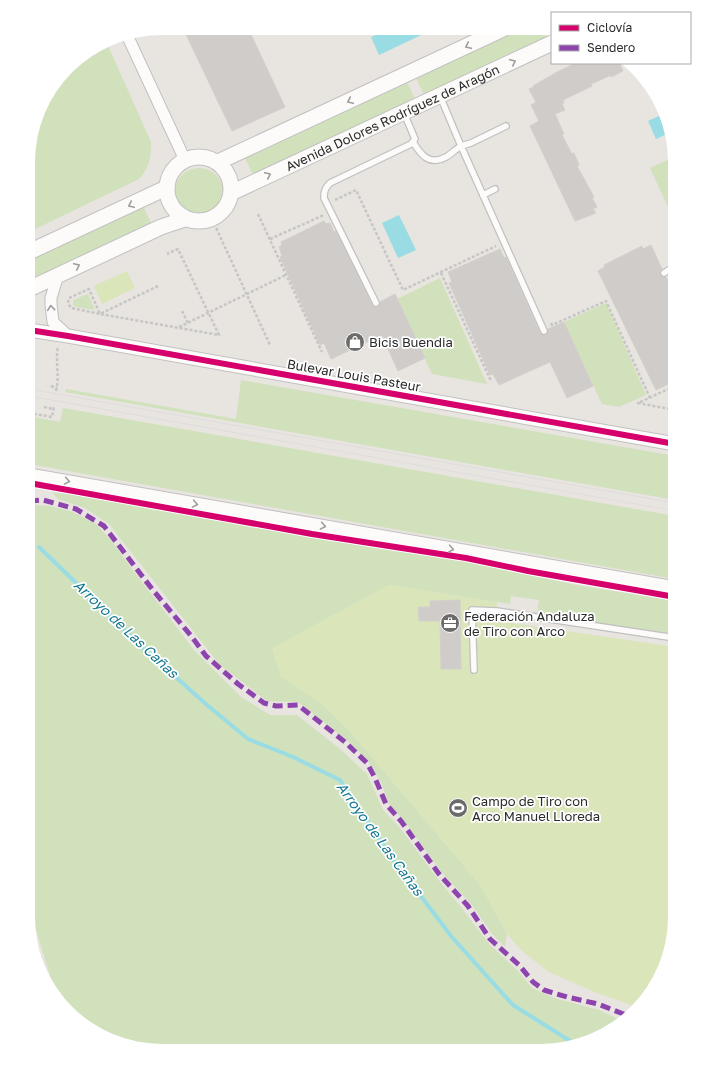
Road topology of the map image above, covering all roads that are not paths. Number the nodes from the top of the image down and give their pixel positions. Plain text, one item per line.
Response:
1 (490, 35) edge
2 (129, 39) edge
3 (551, 43) edge
4 (440, 96) junction
5 (404, 113) junction
6 (506, 126) dead end
7 (413, 142) junction
8 (461, 146) junction
9 (185, 160) junction
10 (218, 162) junction
11 (166, 188) junction
12 (495, 189) dead end
13 (233, 192) junction
14 (483, 194) junction
15 (185, 219) junction
16 (35, 249) edge
17 (668, 270) edge
18 (664, 272) dead end
19 (58, 275) junction
20 (35, 286) edge
21 (376, 303) dead end
22 (544, 330) dead end
23 (35, 331) edge
24 (68, 336) junction
25 (668, 443) edge
26 (35, 476) edge
27 (668, 587) edge
28 (668, 637) edge
29 (474, 670) dead end

1 -> 10 main road
2 - 9 street
4 -> 3 main road, Avenida Dolores Rodríguez de Aragón
4 - 5 main road, Avenida Dolores Rodríguez de Aragón
4 - 8 lane
5 - 7 lane
13 -> 5 main road, Avenida Dolores Rodríguez de Aragón
6 - 8 lane
7 - 8 lane
7 - 21 lane
8 - 14 lane
9 - 10 main road
9 - 11 main road
10 - 13 main road
11 - 15 main road
11 -> 16 main road
12 - 14 lane
13 - 15 main road
14 - 22 lane
19 -> 15 main road
17 - 18 lane
19 - 20 main road
24 -> 19 street
23 - 24 street, Bulevar Louis Pasteur
24 - 25 street, Bulevar Louis Pasteur
26 -> 27 street
28 - 29 lane

